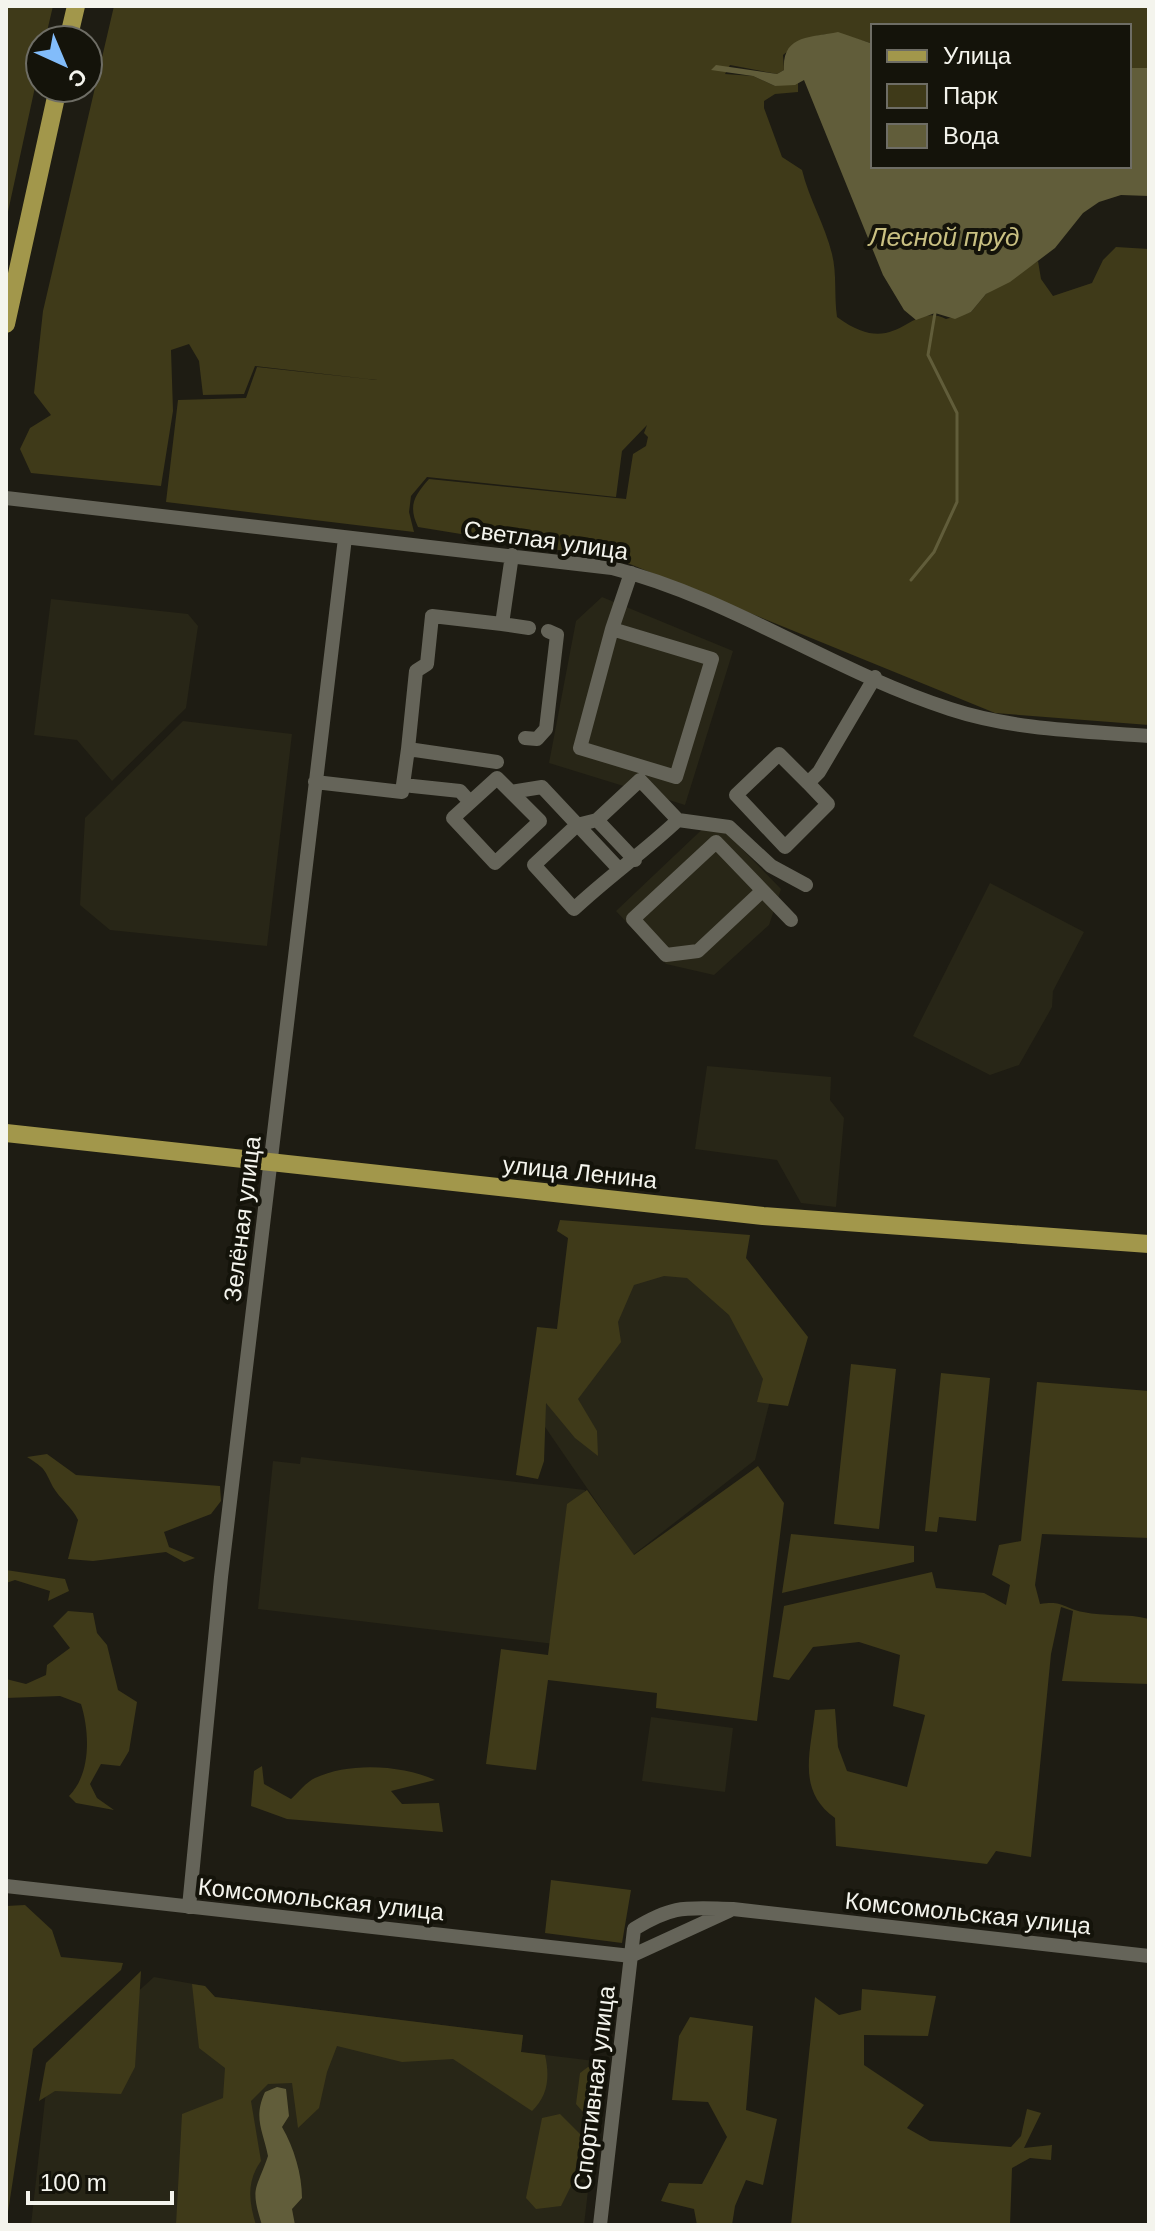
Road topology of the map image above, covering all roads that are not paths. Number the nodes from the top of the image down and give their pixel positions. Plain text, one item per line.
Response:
1 (54, 104) edge
2 (6, 324) edge
3 (6, 498) edge
4 (345, 538) junction
5 (512, 555) junction
6 (631, 573) junction
7 (502, 624) junction
8 (529, 628) dead end
9 (612, 629) junction
10 (548, 631) dead end
11 (875, 677) junction
12 (1149, 736) edge
13 (525, 738) dead end
14 (408, 749) junction
15 (497, 762) dead end
16 (315, 782) junction
17 (808, 783) junction
18 (403, 785) junction
19 (511, 792) junction
20 (470, 802) junction
21 (558, 804) junction
22 (597, 820) junction
23 (678, 820) junction
24 (540, 821) junction
25 (577, 825) junction
26 (635, 860) junction
27 (618, 868) junction
28 (806, 885) dead end
29 (762, 891) junction
30 (791, 920) dead end
31 (6, 1133) edge
32 (271, 1162) junction
33 (1149, 1244) edge
34 (6, 1886) edge
35 (189, 1907) junction
36 (684, 1908) junction
37 (733, 1909) junction
38 (691, 1929) junction
39 (631, 1956) junction
40 (1149, 1956) edge
41 (600, 2225) edge

1 - 2 main road
3 - 4 street, Светлая улица
4 - 5 street, Светлая улица
4 - 16 street, Зелёная улица
5 - 6 street, Светлая улица
5 - 7 street
6 - 9 street
6 - 11 street, Светлая улица
7 - 8 street
7 - 14 street
9 - 9 street
10 - 13 street
11 - 12 street, Светлая улица
11 - 17 street
14 - 15 street
14 - 18 street
16 - 18 street
16 - 32 street, Зелёная улица
17 - 17 street
18 - 20 street
19 - 20 street
19 - 21 street
19 - 24 street
20 - 24 street
21 - 24 street
21 - 25 street
22 - 23 street
22 - 25 street
22 - 26 street
23 - 26 street
23 - 28 street
25 - 27 street
25 - 27 street
26 - 27 street
29 - 29 street
29 - 30 street
31 - 32 main road, улица Ленина
32 - 33 main road, улица Ленина
32 - 35 street, Зелёная улица
34 - 35 street, Комсомольская улица
35 - 39 street, Комсомольская улица
36 - 37 street, Комсомольская улица
36 - 38 street
36 - 39 street, Комсомольская улица
37 - 38 street
37 - 40 street, Комсомольская улица
38 - 39 street
39 - 41 street, Спортивная улица

